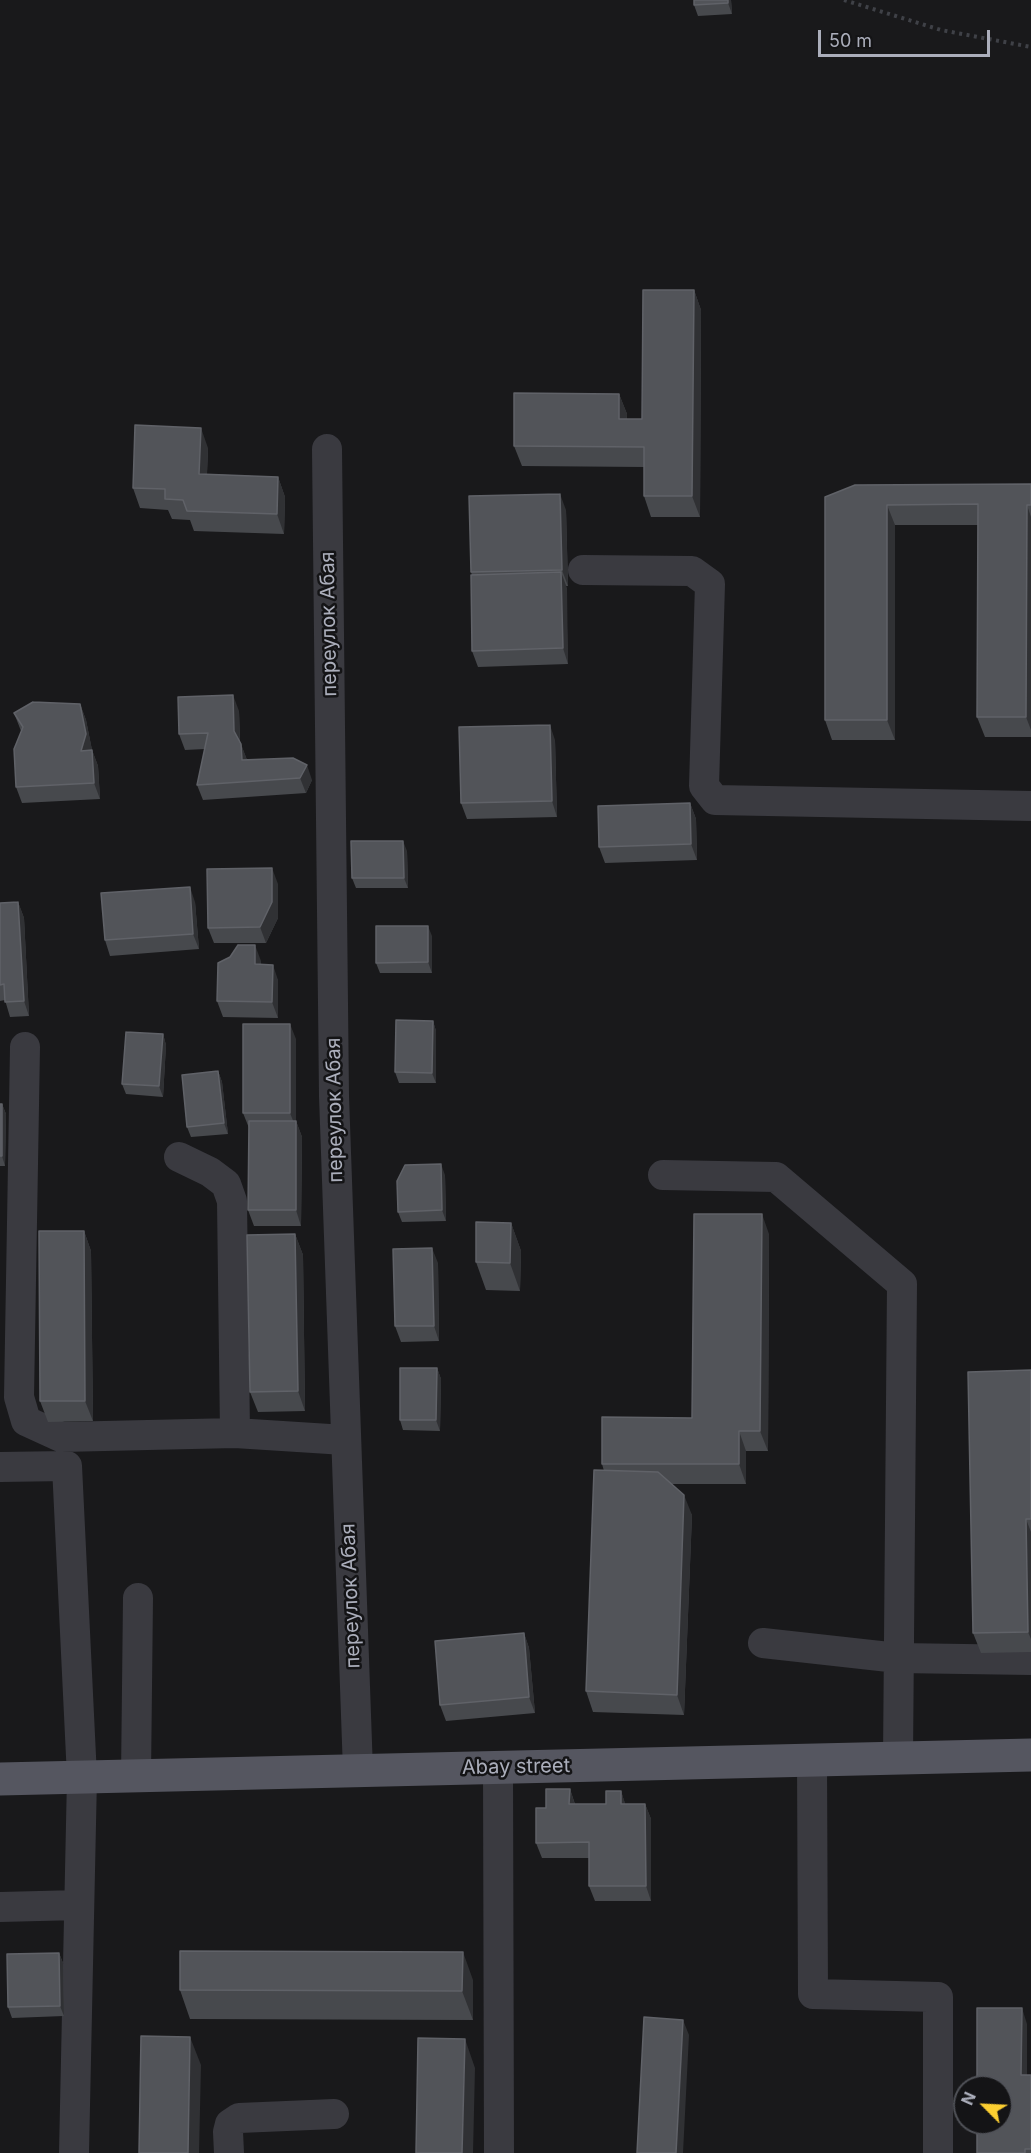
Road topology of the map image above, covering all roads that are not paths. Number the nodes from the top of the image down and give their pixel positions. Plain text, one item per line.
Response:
1 (327, 449) dead end
2 (583, 570) dead end
3 (1031, 806) edge
4 (25, 1047) dead end
5 (179, 1157) dead end
6 (663, 1175) dead end
7 (235, 1433) junction
8 (345, 1440) junction
9 (0, 1467) edge
10 (138, 1598) dead end
11 (763, 1643) dead end
12 (898, 1658) junction
13 (1031, 1660) edge
14 (1031, 1755) edge
15 (898, 1758) junction
16 (812, 1760) junction
17 (498, 1768) junction
18 (358, 1771) junction
19 (136, 1776) junction
20 (82, 1778) junction
21 (0, 1779) edge
22 (79, 1905) junction
23 (0, 1907) edge
24 (334, 2114) dead end
25 (74, 2153) edge
26 (229, 2153) edge
27 (499, 2153) edge
28 (938, 2153) edge

1 - 8 street, переулок Абая
2 - 3 street
4 - 7 street
5 - 7 street
6 - 12 street
7 - 8 street
8 - 18 street, переулок Абая
9 - 20 street
10 - 19 street
11 - 12 street
12 - 13 street
12 - 15 street
14 - 15 main road, Abay street
15 - 16 main road, Abay street
16 - 17 main road, Abay street
16 - 28 street
17 - 18 main road, Abay street
17 - 27 street
18 - 19 main road, Abay street
19 - 20 main road, Abay street
20 - 21 main road, Abay street
20 - 22 street
22 - 23 street
22 - 25 street
24 - 26 street

